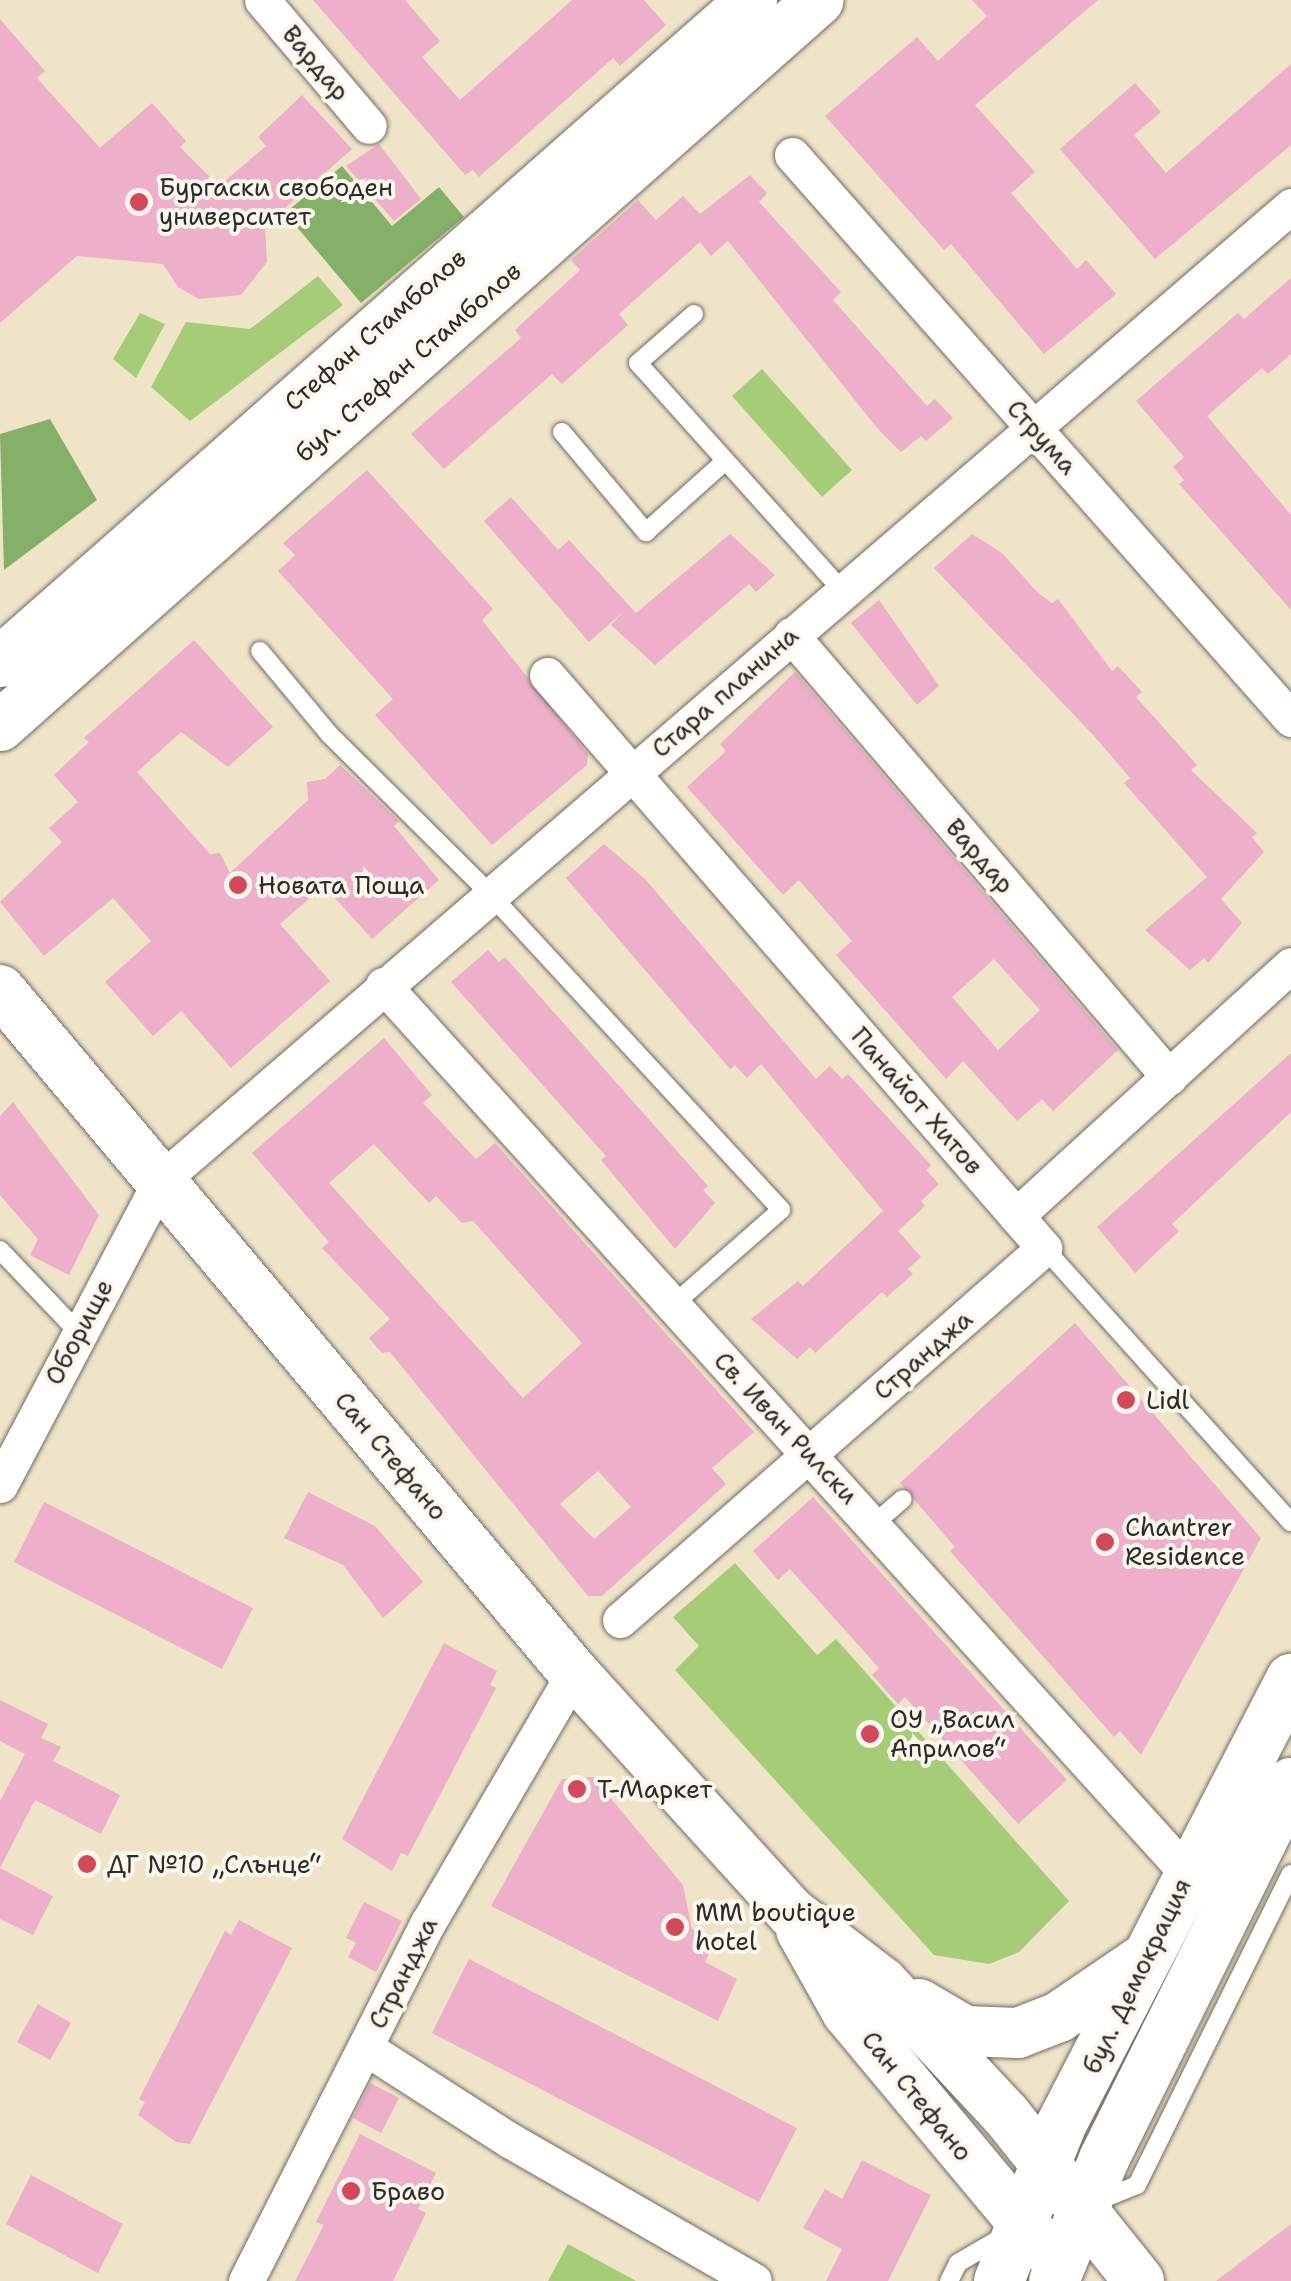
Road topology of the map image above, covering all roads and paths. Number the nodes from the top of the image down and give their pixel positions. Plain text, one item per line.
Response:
1 (262, 0) edge
2 (752, 0) edge
3 (819, 0) edge
4 (369, 126) dead end
5 (792, 155) dead end
6 (1291, 206) edge
7 (694, 314) dead end
8 (1033, 427) junction
9 (562, 432) dead end
10 (725, 461) junction
11 (842, 590) junction
12 (791, 635) junction
13 (260, 652) dead end
14 (0, 662) edge
15 (547, 675) dead end
16 (1291, 719) edge
17 (0, 726) edge
18 (632, 772) junction
19 (488, 892) junction
20 (1291, 966) edge
21 (383, 985) junction
22 (0, 990) edge
23 (1169, 1077) junction
24 (161, 1180) junction
25 (1016, 1216) junction
26 (1044, 1248) junction
27 (0, 1250) edge
28 (672, 1305) junction
29 (79, 1333) junction
30 (811, 1454) junction
31 (0, 1485) edge
32 (904, 1499) dead end
33 (1291, 1522) edge
34 (874, 1524) junction
35 (620, 1620) dead end
36 (574, 1673) junction
37 (1291, 1679) edge
38 (1291, 1783) edge
39 (1188, 1874) junction
40 (1291, 1874) edge
41 (792, 1913) junction
42 (1145, 1959) junction
43 (882, 1982) junction
44 (366, 2048) junction
45 (1046, 2164) junction
46 (1081, 2208) junction
47 (1024, 2224) junction
48 (1062, 2276) edge
49 (246, 2281) edge
50 (754, 2281) edge
51 (949, 2281) edge
52 (999, 2281) edge
53 (1140, 2281) edge

1 - 4 street, Вардар
2 - 14 main road, Стефан Стамболов
3 - 17 main road, бул. Стефан Стамболов
5 - 8 street, Струма
6 - 8 street, Стара планина
7 - 10 lane
8 - 11 street, Стара планина
8 - 16 street, Струма
9 - 10 lane
10 - 11 lane
11 - 12 street, Стара планина
12 - 18 street, Стара планина
12 - 23 street, Вардар
13 - 19 lane
15 - 18 street, Панайот Хитов
18 - 19 street, Стара планина
18 - 25 street, Панайот Хитов
19 - 21 street, Стара планина
19 - 28 lane
20 - 23 street
21 - 24 street, Стара планина
21 - 28 street, Св. Иван Рилски
22 - 24 main road, Сан Стефано
23 - 25 street
24 - 29 street, Оборище
24 - 36 main road, Сан Стефано
25 - 26 street, Панайот Хитов
26 - 30 street, Странджа
26 - 33 lane, Панайот Хитов
27 - 29 lane
28 - 30 street, Св. Иван Рилски
29 - 31 street, Оборище
30 - 34 street, Св. Иван Рилски
30 - 35 street, Странджа
32 - 34 lane
34 - 39 street, Св. Иван Рилски
36 - 41 main road, Сан Стефано
36 - 44 street, Странджа
37 - 39 main road, бул. Демокрация
38 - 46 main road, бул. Демокрация
39 - 42 main road, бул. Демокрация
40 - 46 lane
41 - 43 main road, Сан Стефано
41 - 47 main road, Сан Стефано
42 - 43 main road
42 - 45 main road, бул. Демокрация
43 - 45 main road, Сан Стефано
44 - 49 street, Странджа
44 - 50 street
45 - 46 main road, Сан Стефано
45 - 47 main road, бул. Демокрация
46 - 48 main road, бул. Демокрация
46 - 53 main road, Сан Стефано
47 - 48 main road, Сан Стефано
47 - 51 lane
47 - 52 main road, бул. Демокрация

